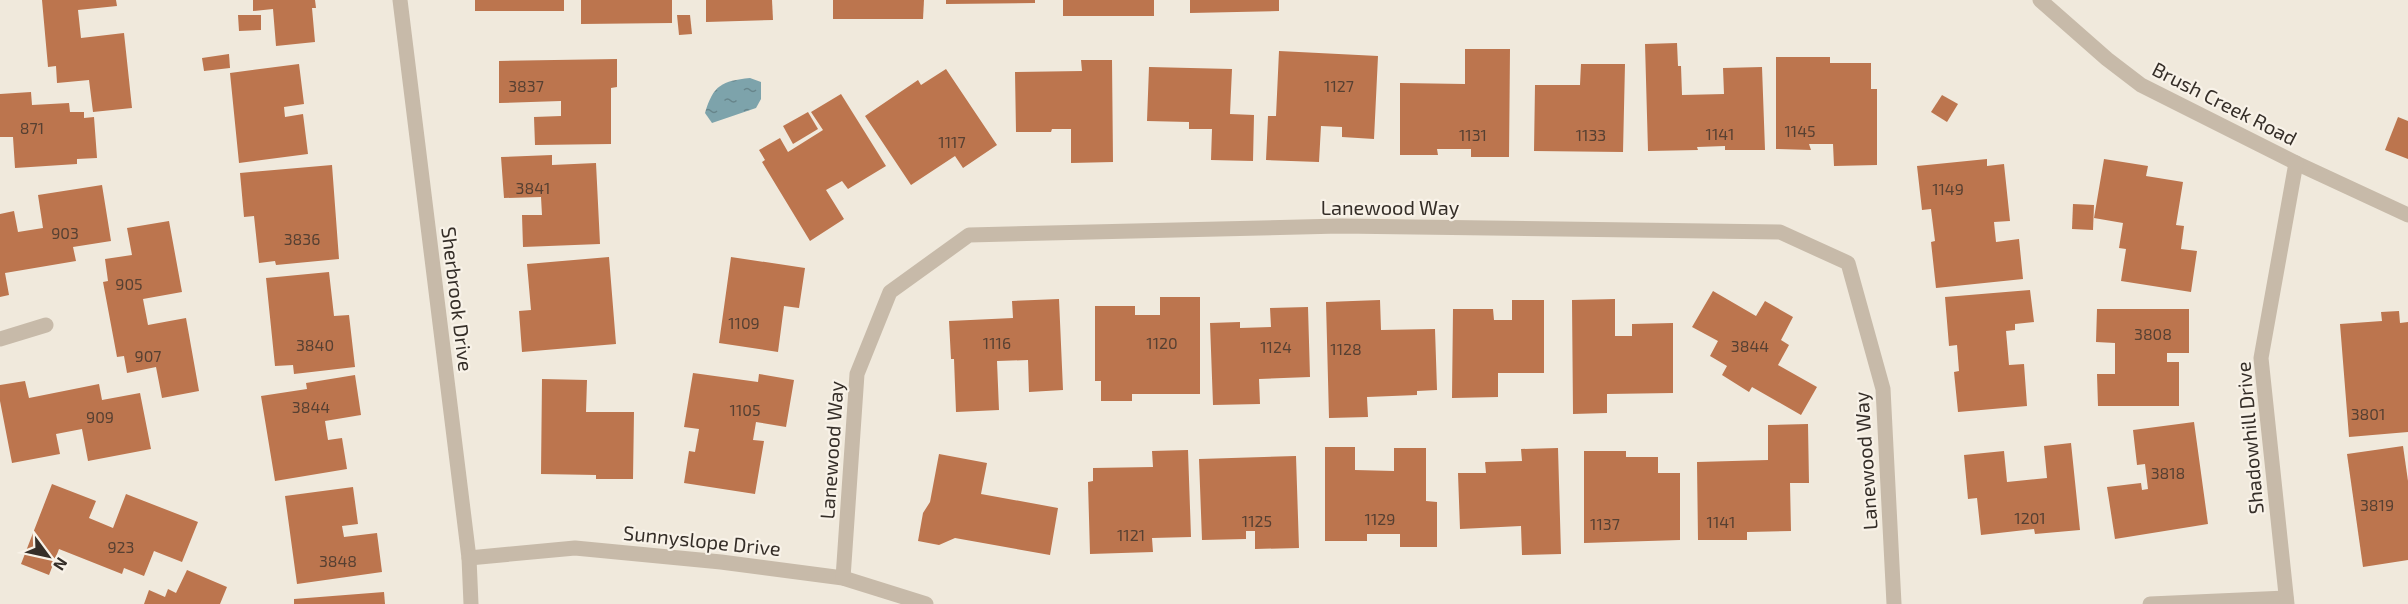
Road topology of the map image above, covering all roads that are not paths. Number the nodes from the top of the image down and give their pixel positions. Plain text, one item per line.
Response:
1 (400, 0) edge
2 (2040, 0) edge
3 (2296, 164) junction
4 (2408, 215) edge
5 (45, 325) dead end
6 (0, 339) edge
7 (469, 558) junction
8 (843, 578) junction
9 (2286, 601) edge
10 (471, 604) edge
11 (926, 604) edge
12 (1894, 604) edge
13 (2150, 604) edge

1 - 7 street, Sherbrook Drive
2 - 3 street, Brush Creek Road
3 - 4 street, Brush Creek Road
3 - 9 street, Shadowhill Drive
5 - 6 street
7 - 8 street, Sunnyslope Drive
7 - 10 street, Sherbrook Drive
8 - 11 street, Sunnyslope Drive
8 - 12 street, Lanewood Way
9 - 13 street

